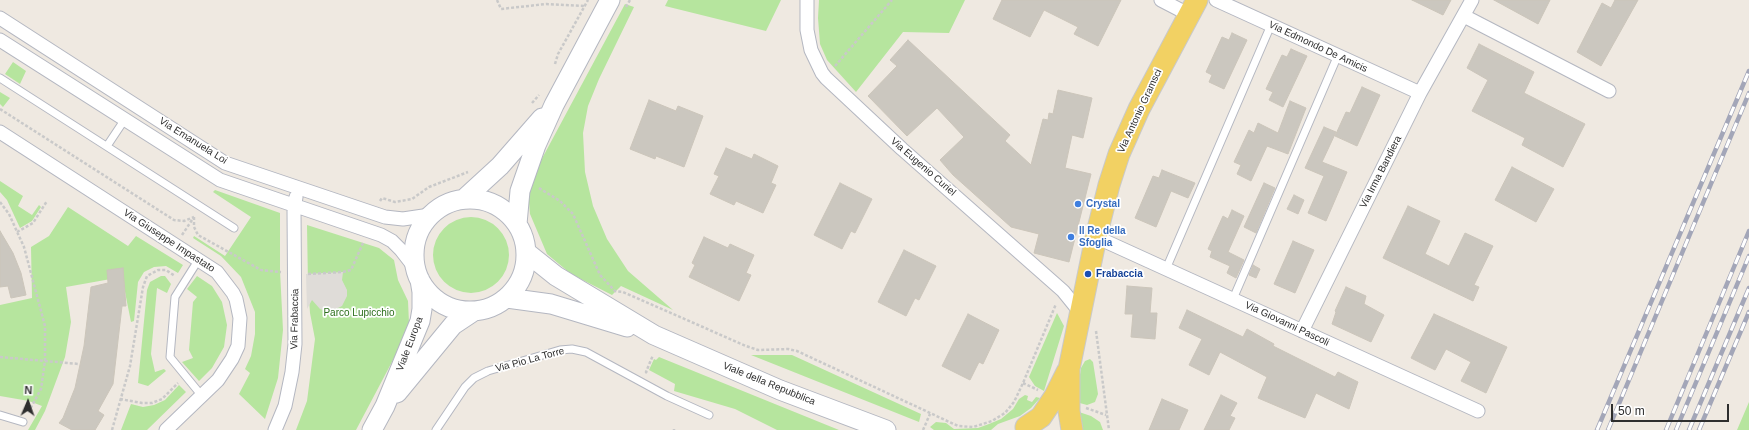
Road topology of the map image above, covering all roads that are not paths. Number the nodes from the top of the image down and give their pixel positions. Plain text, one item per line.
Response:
1 (610, 0) edge
2 (807, 0) edge
3 (1161, 0) edge
4 (1216, 0) edge
5 (1472, 0) edge
6 (1192, 7) edge
7 (1464, 16) junction
8 (0, 18) edge
9 (1271, 25) junction
10 (0, 40) edge
11 (1338, 56) junction
12 (0, 78) edge
13 (1610, 91) dead end
14 (1420, 93) junction
15 (554, 105) junction
16 (124, 119) junction
17 (0, 132) edge
18 (107, 146) junction
19 (298, 188) junction
20 (464, 199) junction
21 (294, 205) junction
22 (430, 215) junction
23 (517, 224) junction
24 (234, 228) dead end
25 (1096, 237) junction
26 (526, 252) junction
27 (198, 259) junction
28 (1166, 269) junction
29 (417, 274) junction
30 (507, 298) junction
31 (1232, 299) junction
32 (474, 311) junction
33 (1080, 312) junction
34 (1302, 331) junction
35 (654, 335) junction
36 (1069, 369) junction
37 (202, 396) junction
38 (385, 406) junction
39 (1478, 411) dead end
40 (709, 415) dead end
41 (0, 416) edge
42 (23, 422) road end
43 (1020, 429) edge
44 (166, 430) edge
45 (275, 430) edge
46 (372, 430) edge
47 (436, 430) edge
48 (886, 430) edge
49 (1050, 430) edge
50 (1072, 430) edge

1 - 15 street
2 - 33 street, Via Eugenio Curiel
3 - 6 street
4 - 9 street, Via Edmondo De Amicis
5 - 7 street, Via Irma Bandiera
6 - 25 main road, Via Antonio Gramsci
7 - 13 street
7 - 14 street, Via Irma Bandiera
8 - 19 street, Via Emanuela Loi
9 - 11 street, Via Edmondo De Amicis
9 - 28 lane
10 - 16 street, Via Emanuela Loi
11 - 14 street, Via Edmondo De Amicis
11 - 31 lane
12 - 18 lane
14 - 34 street, Via Irma Bandiera
15 - 20 street
15 - 23 street
16 - 18 lane
16 - 21 street, Via Emanuela Loi
17 - 27 street, Via Giuseppe Impastato
18 - 24 lane
19 - 21 street, Via Frabaccia
19 - 22 street, Via Emanuela Loi
20 - 22 street
20 - 23 street
21 - 29 street, Via Emanuela Loi
21 - 45 street, Via Frabaccia
22 - 29 street
23 - 26 street
25 - 28 street, Via Giovanni Pascoli
25 - 33 main road, Via Antonio Gramsci
26 - 30 street
26 - 35 street, Viale della Repubblica
27 - 37 lane
27 - 37 street, Via Giuseppe Impastato
28 - 31 street, Via Giovanni Pascoli
29 - 32 street
29 - 38 street, Viale Europa
30 - 32 street
30 - 35 street, Viale della Repubblica
31 - 34 street, Via Giovanni Pascoli
32 - 38 street, Viale Europa
33 - 36 main road, Via Antonio Gramsci
34 - 39 street, Via Giovanni Pascoli
35 - 48 street, Viale della Repubblica
36 - 43 main road, Via Antonio Gramsci
36 - 50 main road, Via Antonio Gramsci
37 - 44 street, Via Giuseppe Impastato
38 - 46 street, Viale Europa
40 - 47 lane, Via Pio La Torre
41 - 42 lane
43 - 49 main road

